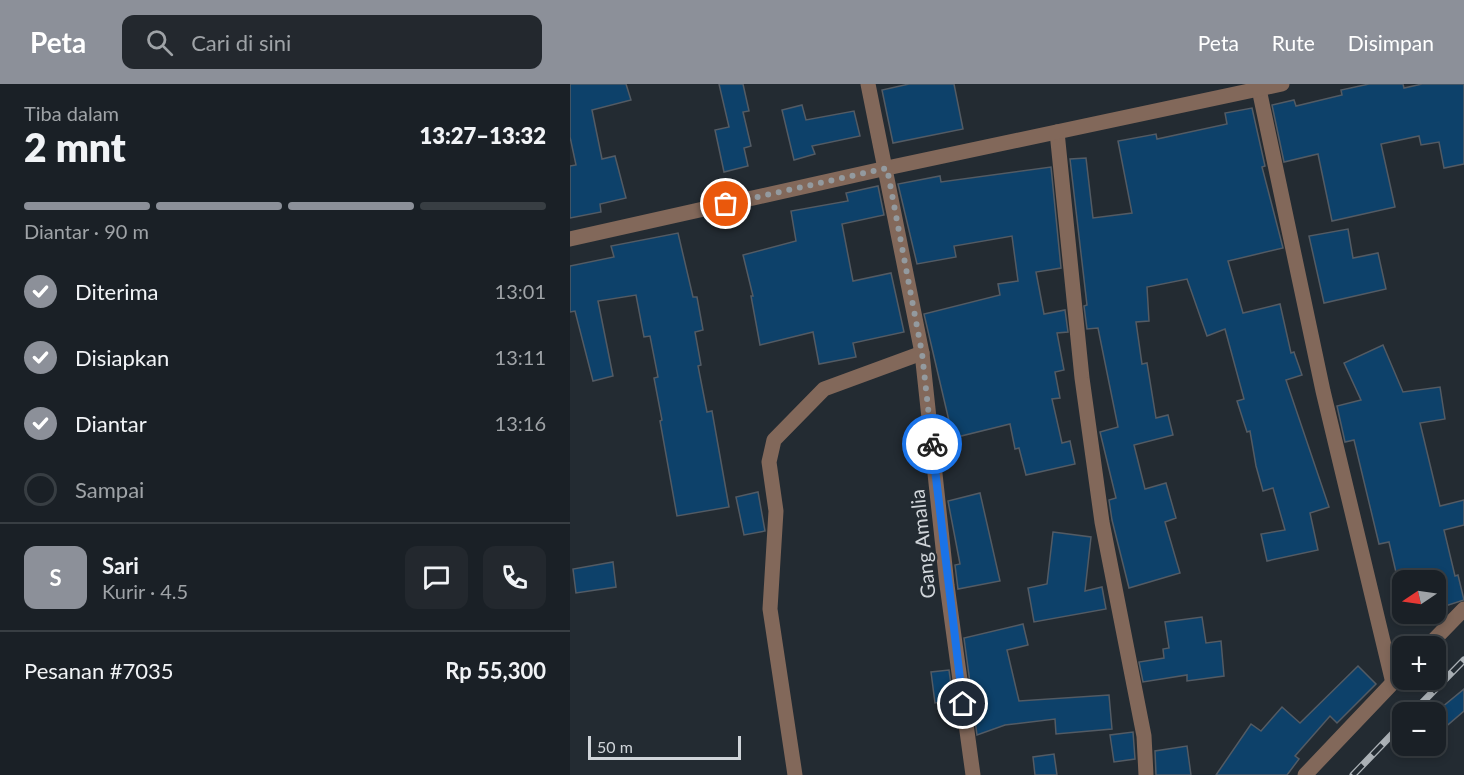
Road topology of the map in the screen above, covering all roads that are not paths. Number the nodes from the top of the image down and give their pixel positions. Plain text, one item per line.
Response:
1 (868, 84) edge
2 (1282, 84) edge
3 (1259, 89) junction
4 (1057, 132) junction
5 (887, 168) junction
6 (570, 239) edge
7 (922, 353) junction
8 (1464, 609) edge
9 (1438, 636) edge
10 (1392, 659) edge
11 (1392, 683) edge
12 (795, 775) edge
13 (973, 775) edge
14 (1146, 775) edge
15 (1305, 775) edge

1 - 5 street, Gang Amalia
2 - 3 street
3 - 4 street
3 - 10 street
4 - 5 street
4 - 14 street
5 - 6 street
5 - 7 street, Gang Amalia
7 - 12 street
7 - 13 street, Gang Amalia
8 - 9 street
11 - 15 street

